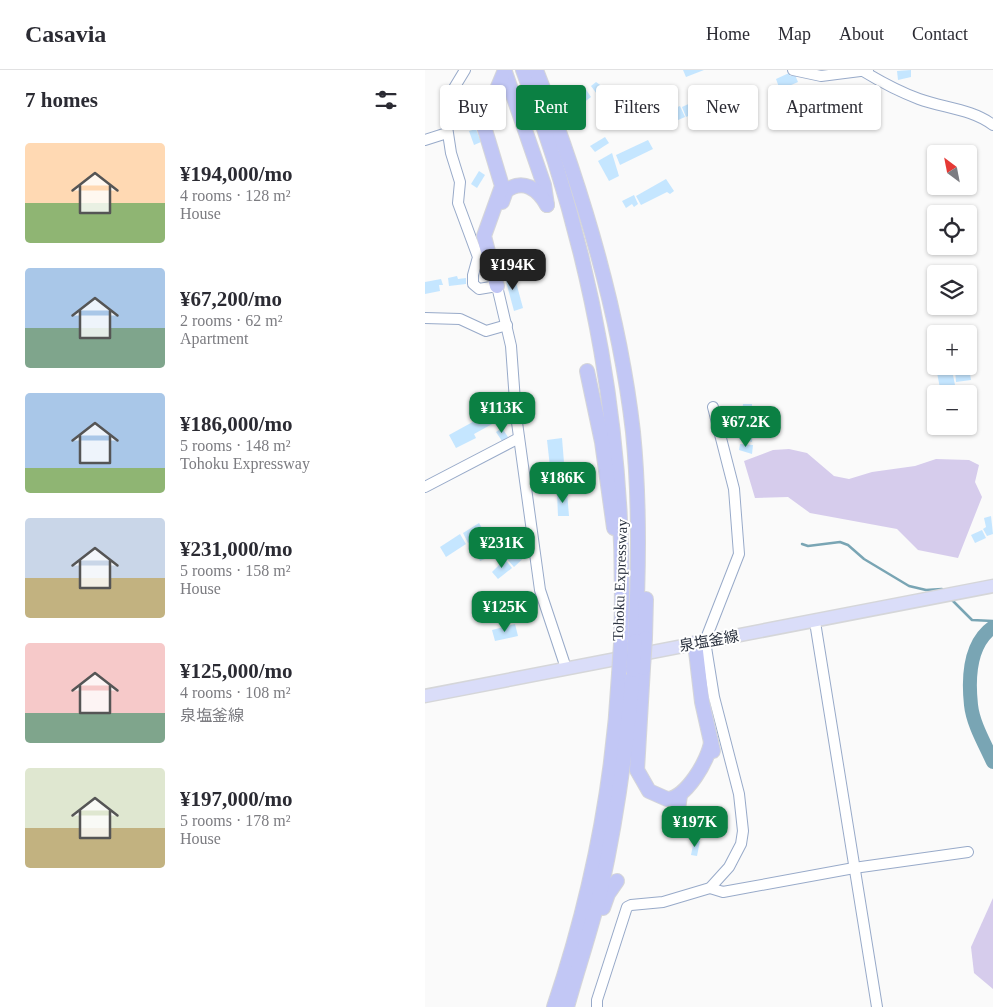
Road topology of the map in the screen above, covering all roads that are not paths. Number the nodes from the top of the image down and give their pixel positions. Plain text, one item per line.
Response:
1 (465, 70) edge
2 (523, 70) edge
3 (536, 70) edge
4 (793, 70) edge
5 (866, 70) edge
6 (505, 71) edge
7 (993, 125) edge
8 (447, 133) junction
9 (425, 140) edge
10 (489, 251) junction
11 (497, 286) junction
12 (425, 318) edge
13 (507, 325) junction
14 (587, 371) dead end
15 (713, 407) dead end
16 (519, 438) junction
17 (425, 487) edge
18 (993, 586) edge
19 (622, 606) junction
20 (815, 622) junction
21 (633, 640) junction
22 (700, 642) junction
23 (566, 668) junction
24 (632, 670) junction
25 (425, 696) edge
26 (682, 799) junction
27 (677, 817) dead end
28 (968, 852) dead end
29 (854, 868) junction
30 (617, 881) dead end
31 (709, 888) junction
32 (554, 1007) edge
33 (567, 1007) edge
34 (597, 1007) edge
35 (877, 1007) edge

1 - 8 street
2 - 19 highway, Tohoku Expressway
3 - 21 highway, Tohoku Expressway
4 - 5 street
5 - 7 street
6 - 10 highway
6 - 10 highway
8 - 9 street
8 - 11 street
10 - 11 highway
11 - 13 street
12 - 13 street
13 - 16 street
14 - 19 highway
15 - 22 street
16 - 17 street
16 - 23 street
18 - 20 main road, 泉塩釜線
19 - 21 highway, Tohoku Expressway
20 - 22 main road, 泉塩釜線
20 - 29 street
21 - 24 highway, Tohoku Expressway, bridge
21 - 24 highway, bridge
22 - 23 main road, 泉塩釜線
22 - 26 highway
22 - 31 street
23 - 25 main road, 泉塩釜線
24 - 26 highway
24 - 32 highway, Tohoku Expressway
24 - 33 highway, Tohoku Expressway
26 - 27 highway
28 - 29 street
29 - 31 street
29 - 35 street
30 - 33 highway
31 - 34 street

